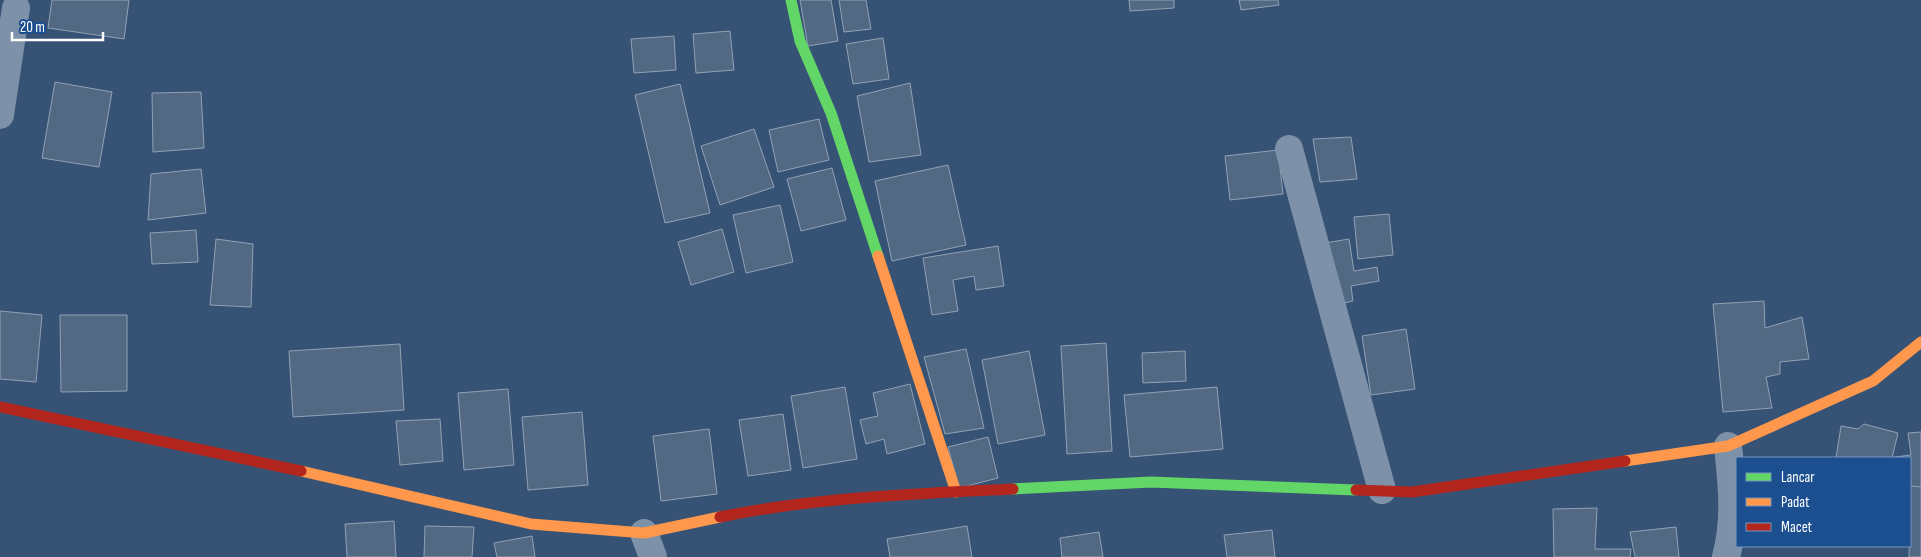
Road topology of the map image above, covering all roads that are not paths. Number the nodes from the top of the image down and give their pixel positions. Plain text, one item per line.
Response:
1 (791, 0) edge
2 (16, 8) dead end
3 (0, 115) edge
4 (1289, 149) dead end
5 (1921, 342) edge
6 (0, 407) edge
7 (1728, 446) junction
8 (1382, 490) junction
9 (956, 492) junction
10 (649, 545) edge
11 (1726, 557) edge

1 - 9 street
2 - 3 street
4 - 8 street
5 - 7 street
6 - 10 street
7 - 8 street
7 - 11 street
8 - 9 street
9 - 10 street

